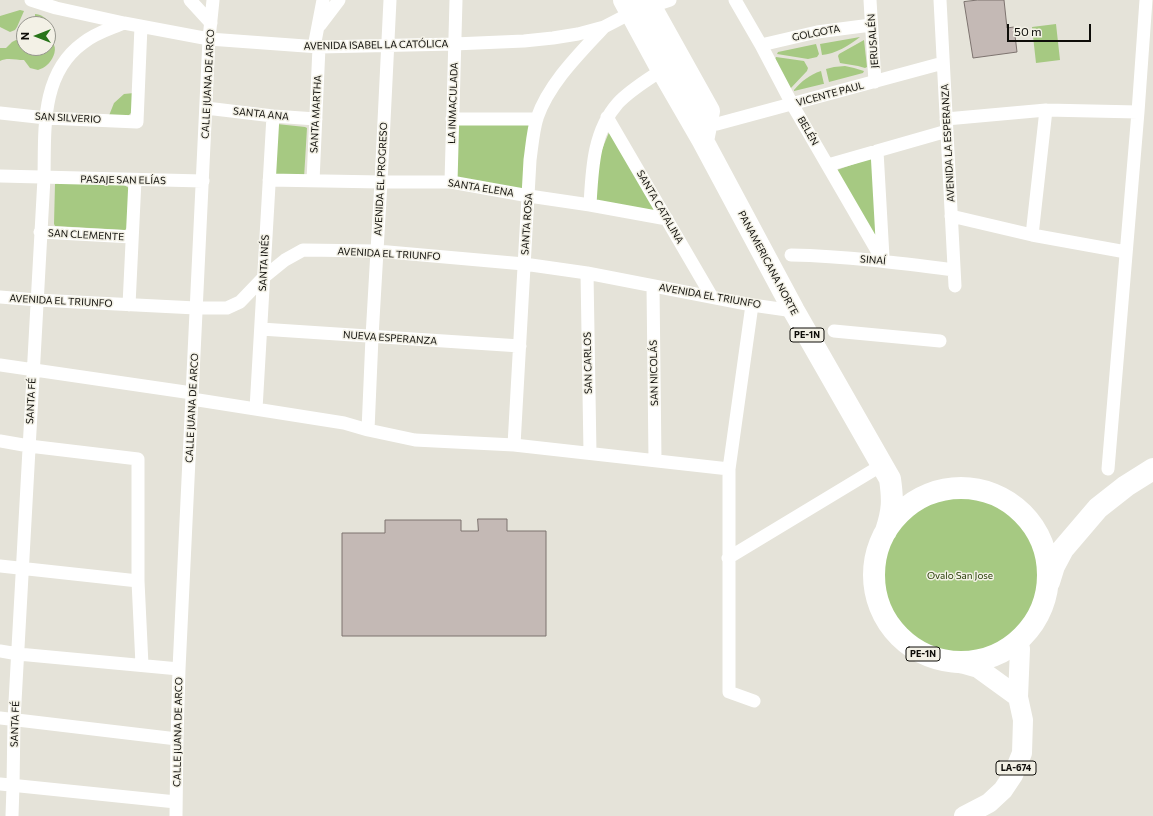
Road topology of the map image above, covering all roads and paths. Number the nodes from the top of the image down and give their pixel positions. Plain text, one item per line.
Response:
1 (31, 0) edge
2 (190, 0) edge
3 (214, 0) edge
4 (323, 0) edge
5 (339, 0) edge
6 (390, 0) edge
7 (456, 0) edge
8 (735, 0) edge
9 (870, 0) edge
10 (940, 0) edge
11 (1146, 0) edge
12 (58, 4) edge
13 (644, 4) edge
14 (124, 23) junction
15 (211, 23) junction
16 (872, 25) junction
17 (141, 26) junction
18 (604, 27) junction
19 (318, 28) junction
20 (209, 39) junction
21 (454, 44) junction
22 (388, 45) junction
23 (761, 45) junction
24 (316, 47) junction
25 (943, 63) junction
26 (662, 70) junction
27 (875, 82) junction
28 (792, 104) junction
29 (206, 108) junction
30 (1046, 110) junction
31 (1138, 112) junction
32 (0, 113) edge
33 (273, 116) junction
34 (607, 117) junction
35 (713, 117) junction
36 (46, 118) junction
37 (537, 119) junction
38 (316, 120) junction
39 (452, 120) junction
40 (947, 125) junction
41 (704, 141) junction
42 (877, 151) junction
43 (828, 165) junction
44 (0, 176) edge
45 (44, 178) junction
46 (135, 180) junction
47 (269, 180) junction
48 (203, 181) junction
49 (313, 181) junction
50 (381, 182) junction
51 (451, 182) junction
52 (529, 196) junction
53 (590, 205) junction
54 (951, 216) junction
55 (667, 219) junction
56 (40, 232) junction
57 (1032, 235) junction
58 (132, 237) junction
59 (376, 251) junction
60 (1126, 252) junction
61 (791, 255) dead end
62 (883, 261) junction
63 (524, 264) junction
64 (954, 270) junction
65 (587, 273) junction
66 (264, 277) junction
67 (653, 286) junction
68 (955, 286) dead end
69 (0, 297) edge
70 (712, 297) junction
71 (37, 300) junction
72 (129, 305) junction
73 (752, 305) junction
74 (196, 308) junction
75 (794, 311) junction
76 (261, 329) junction
77 (834, 332) dead end
78 (372, 336) junction
79 (940, 341) dead end
80 (520, 346) junction
81 (0, 366) edge
82 (33, 370) junction
83 (192, 396) junction
84 (256, 409) junction
85 (368, 430) junction
86 (0, 441) edge
87 (514, 445) junction
88 (29, 446) junction
89 (590, 453) junction
90 (655, 460) junction
91 (882, 465) junction
92 (729, 469) junction
93 (1108, 469) dead end
94 (1153, 469) edge
95 (886, 531) junction
96 (728, 558) junction
97 (0, 566) edge
98 (22, 568) junction
99 (138, 581) junction
100 (1042, 606) junction
101 (1018, 641) junction
102 (0, 651) edge
103 (18, 654) junction
104 (953, 662) junction
105 (142, 665) junction
106 (179, 669) junction
107 (1018, 697) junction
108 (754, 700) dead end
109 (0, 718) edge
110 (14, 720) junction
111 (177, 739) junction
112 (0, 784) edge
113 (14, 786) junction
114 (176, 802) junction
115 (12, 816) edge
116 (176, 816) edge
117 (964, 816) edge

1 - 12 street, AVENIDA ISABEL LA CATÓLICA
2 - 15 street
3 - 15 street, CALLE JUANA DE ARCO
4 - 19 street, SANTA MARTHA
5 - 19 street
6 - 22 street, AVENIDA EL PROGRESO
7 - 21 street, LA INMACULADA
8 - 23 street, BELÉN
9 - 16 street, JERUSALÉN
10 - 25 street, AVENIDA LA ESPERANZA
11 - 31 street
12 - 14 street, AVENIDA ISABEL LA CATÓLICA
13 - 18 street, AVENIDA ISABEL LA CATÓLICA
13 - 26 highway, PANAMERICANA NORTE / PE-1N
13 - 35 highway
14 - 17 street, AVENIDA ISABEL LA CATÓLICA
14 - 36 street, SANTA FÉ
15 - 20 street, CALLE JUANA DE ARCO
16 - 23 street, GOLGOTA
16 - 27 street, JERUSALÉN
17 - 20 street, AVENIDA ISABEL LA CATÓLICA
17 - 36 street, SAN SILVERIO
18 - 21 street, AVENIDA ISABEL LA CATÓLICA
18 - 37 street, SANTA ROSA
19 - 24 street, SANTA MARTHA
20 - 24 street, AVENIDA ISABEL LA CATÓLICA
20 - 29 street, CALLE JUANA DE ARCO
21 - 22 street, AVENIDA ISABEL LA CATÓLICA
21 - 39 street, LA INMACULADA
22 - 24 street, AVENIDA ISABEL LA CATÓLICA
22 - 50 street, AVENIDA EL PROGRESO
23 - 28 street, BELÉN
24 - 38 street, SANTA MARTHA
25 - 27 street, VICENTE PAUL
25 - 40 street, AVENIDA LA ESPERANZA
26 - 34 street
26 - 41 highway, PANAMERICANA NORTE / PE-1N
27 - 28 street, VICENTE PAUL
28 - 35 street, VICENTE PAUL
28 - 43 street, BELÉN
29 - 33 street, SANTA ANA
29 - 48 street, CALLE JUANA DE ARCO
30 - 31 street
30 - 40 street
30 - 57 street
31 - 60 street
32 - 36 street, SAN SILVERIO
33 - 38 street, SANTA ANA
33 - 47 street, SANTA INÉS
34 - 53 street
34 - 55 street, SANTA CATALINA
35 - 41 highway
36 - 45 street, SANTA FÉ
37 - 39 street
37 - 52 street, SANTA ROSA
38 - 49 street, SANTA MARTHA
39 - 51 street, LA INMACULADA
40 - 42 street
40 - 54 street, AVENIDA LA ESPERANZA
41 - 75 highway, PANAMERICANA NORTE / PE-1N
42 - 43 street
42 - 62 street
43 - 62 street, BELÉN
44 - 45 street, PASAJE SAN ELÍAS
45 - 46 street, PASAJE SAN ELÍAS
45 - 56 street, SANTA FÉ
46 - 48 street, PASAJE SAN ELÍAS
46 - 58 street
47 - 49 street, SANTA ELENA
47 - 66 street, SANTA INÉS
48 - 74 street, CALLE JUANA DE ARCO
49 - 50 street, SANTA ELENA
50 - 51 street, SANTA ELENA
50 - 59 street, AVENIDA EL PROGRESO
51 - 52 street, SANTA ELENA
52 - 53 street, SANTA ELENA
52 - 63 street, SANTA ROSA
53 - 55 street, SANTA ELENA
54 - 57 street
54 - 64 street, AVENIDA LA ESPERANZA
55 - 70 street, SANTA CATALINA
56 - 58 street, SAN CLEMENTE
56 - 71 street, SANTA FÉ
57 - 60 street
58 - 72 street
59 - 63 street, AVENIDA EL TRIUNFO
59 - 66 street, AVENIDA EL TRIUNFO
59 - 78 street, AVENIDA EL PROGRESO
60 - 93 street
61 - 62 street, SINAÍ
62 - 64 street, SINAÍ
63 - 65 street, AVENIDA EL TRIUNFO
63 - 80 street, SANTA ROSA
64 - 68 street, AVENIDA LA ESPERANZA
65 - 67 street, AVENIDA EL TRIUNFO
65 - 89 street, SAN CARLOS
66 - 74 street, AVENIDA EL TRIUNFO
66 - 76 street, SANTA INÉS
67 - 70 street, AVENIDA EL TRIUNFO
67 - 90 street, SAN NICOLÁS
69 - 71 street, AVENIDA EL TRIUNFO
70 - 73 street, AVENIDA EL TRIUNFO
71 - 72 street, AVENIDA EL TRIUNFO
71 - 82 street, SANTA FÉ
72 - 74 street, AVENIDA EL TRIUNFO
73 - 75 street, AVENIDA EL TRIUNFO
73 - 92 street
74 - 83 street, CALLE JUANA DE ARCO
75 - 91 highway, PANAMERICANA NORTE / PE-1N
76 - 78 street, NUEVA ESPERANZA
76 - 84 street, SANTA INÉS
77 - 79 street
78 - 80 street, NUEVA ESPERANZA
78 - 85 street, AVENIDA EL PROGRESO
80 - 87 street, SANTA ROSA
81 - 82 street
82 - 83 street
82 - 88 street, SANTA FÉ
83 - 84 street
83 - 106 street, CALLE JUANA DE ARCO
84 - 85 street
85 - 87 street
86 - 88 street
87 - 89 street
88 - 98 street, SANTA FÉ
88 - 99 street
89 - 90 street
90 - 92 street
91 - 95 highway, PANAMERICANA NORTE / PE-1N
91 - 96 street
92 - 96 street
94 - 100 highway, PE-1N
95 - 100 highway, PE-1N
95 - 104 highway, PE-1N
96 - 108 street
97 - 98 street
98 - 99 street
98 - 103 street, SANTA FÉ
99 - 105 street
100 - 101 highway, PE-1N
101 - 104 highway, PE-1N
101 - 107 main road, LA-674
102 - 103 street
103 - 105 street
103 - 110 street, SANTA FÉ
104 - 107 main road
105 - 106 street
106 - 111 street, CALLE JUANA DE ARCO
107 - 117 main road, LA-674
109 - 110 street
110 - 111 street
110 - 113 street, SANTA FÉ
111 - 114 street, CALLE JUANA DE ARCO
112 - 113 street
113 - 114 street
113 - 115 street, SANTA FÉ
114 - 116 street, CALLE JUANA DE ARCO

